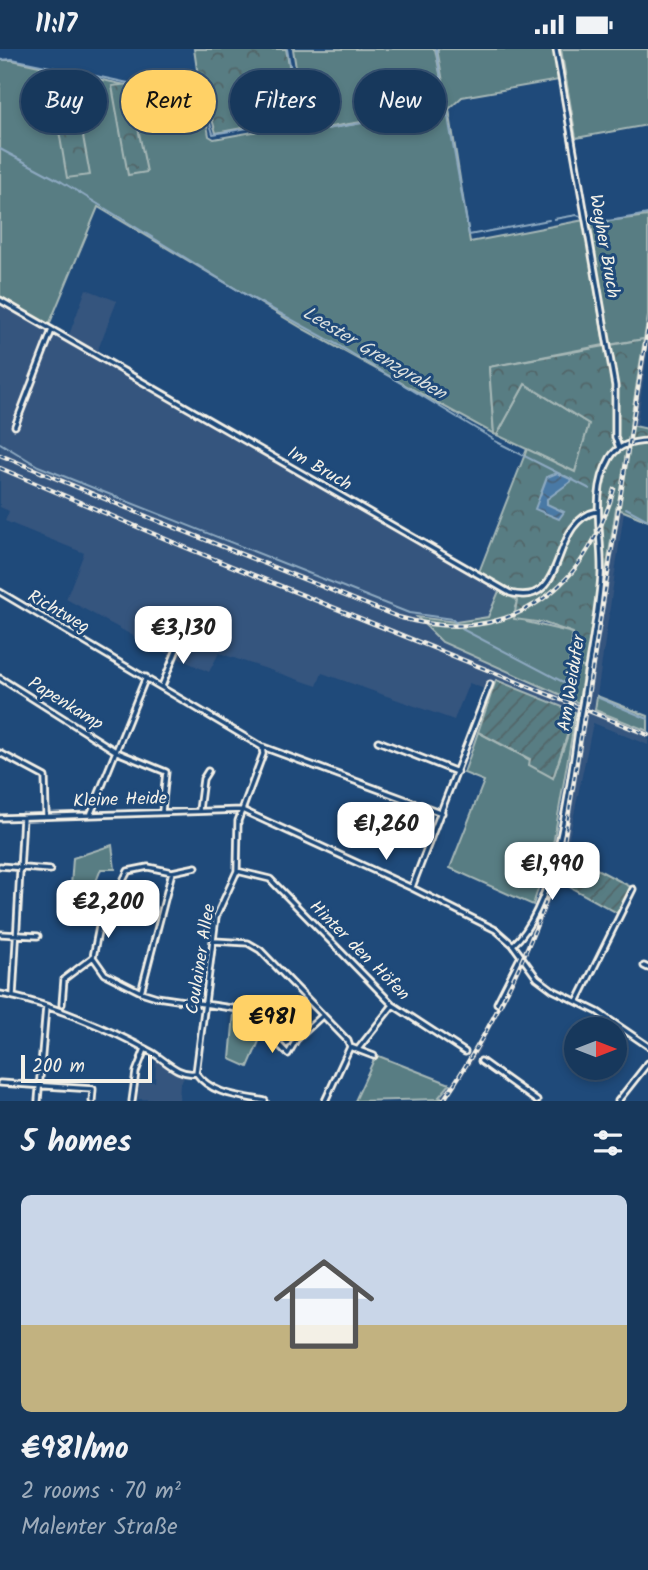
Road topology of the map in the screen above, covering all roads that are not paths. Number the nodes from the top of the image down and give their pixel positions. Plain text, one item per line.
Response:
1 (556, 49) edge
2 (0, 300) edge
3 (52, 330) junction
4 (15, 426) dead end
5 (648, 441) edge
6 (620, 448) junction
7 (598, 511) junction
8 (0, 593) edge
9 (181, 637) dead end
10 (146, 677) junction
11 (0, 678) edge
12 (490, 684) dead end
13 (162, 686) junction
14 (378, 741) dead end
15 (262, 747) junction
16 (117, 752) junction
17 (0, 753) edge
18 (208, 771) dead end
19 (457, 772) junction
20 (199, 810) junction
21 (242, 810) junction
22 (162, 811) junction
23 (91, 813) junction
24 (442, 813) junction
25 (47, 816) junction
26 (23, 817) junction
27 (0, 818) edge
28 (0, 866) edge
29 (19, 867) junction
30 (196, 867) dead end
31 (50, 870) dead end
32 (237, 871) junction
33 (172, 872) junction
34 (412, 887) junction
35 (633, 889) dead end
36 (0, 935) edge
37 (15, 935) junction
38 (38, 936) dead end
39 (214, 941) junction
40 (513, 945) junction
41 (521, 955) junction
42 (93, 957) junction
43 (141, 992) junction
44 (0, 994) edge
45 (13, 996) junction
46 (578, 1000) junction
47 (497, 1003) dead end
48 (62, 1004) dead end
49 (393, 1005) junction
50 (205, 1006) junction
51 (46, 1007) junction
52 (323, 1015) junction
53 (648, 1046) edge
54 (350, 1047) junction
55 (359, 1048) junction
56 (145, 1049) junction
57 (465, 1052) dead end
58 (374, 1056) dead end
59 (481, 1061) dead end
60 (648, 1063) edge
61 (196, 1073) junction
62 (0, 1083) edge
63 (40, 1085) junction
64 (38, 1101) edge
65 (92, 1101) edge
66 (132, 1101) edge
67 (247, 1101) edge
68 (265, 1101) edge
69 (325, 1101) edge
70 (537, 1101) edge
71 (618, 1101) edge

1 - 6 street, Weyher Bruch
2 - 3 street, Im Bruch
3 - 4 street
3 - 7 street, Im Bruch
5 - 6 street
6 - 7 street, Am Weidufer
7 - 40 street, Am Weidufer, bridge
8 - 10 street, Richtweg
9 - 13 street
10 - 13 street, Richtweg
10 - 16 street
11 - 16 street, Papenkamp
12 - 19 street
13 - 15 street, Richtweg
14 - 19 street
15 - 21 street
15 - 24 street, Richtweg
16 - 22 street, Papenkamp
16 - 23 street
17 - 25 street
18 - 20 street
19 - 24 street
20 - 21 street, Kleine Heide
20 - 22 street, Kleine Heide
21 - 32 street, Coulainer Allee
21 - 34 street
22 - 23 street, Kleine Heide
23 - 25 street, Kleine Heide
24 - 34 street
25 - 26 street, Kleine Heide
26 - 27 street, Kleine Heide
26 - 29 street
28 - 29 street
29 - 31 street
29 - 37 street
30 - 33 street
32 - 39 street, Coulainer Allee
32 - 49 street, Hinter den Höfen
33 - 42 street
33 - 43 street
34 - 40 street
35 - 46 street
36 - 37 street
37 - 38 street
37 - 45 street
39 - 50 street, Coulainer Allee
39 - 52 street
40 - 41 street
41 - 46 street
41 - 47 street
42 - 43 street
42 - 48 street
43 - 50 street
44 - 45 street
45 - 51 street
46 - 53 street
49 - 55 street
49 - 57 street, Hinter den Höfen
50 - 52 street
50 - 61 street, Coulainer Allee
51 - 56 street
51 - 63 street
52 - 54 street
54 - 55 street
54 - 69 street
55 - 58 street
56 - 61 street
56 - 66 street
59 - 70 street
60 - 71 street
61 - 67 street
62 - 63 street
63 - 64 street
63 - 65 street
67 - 68 street

